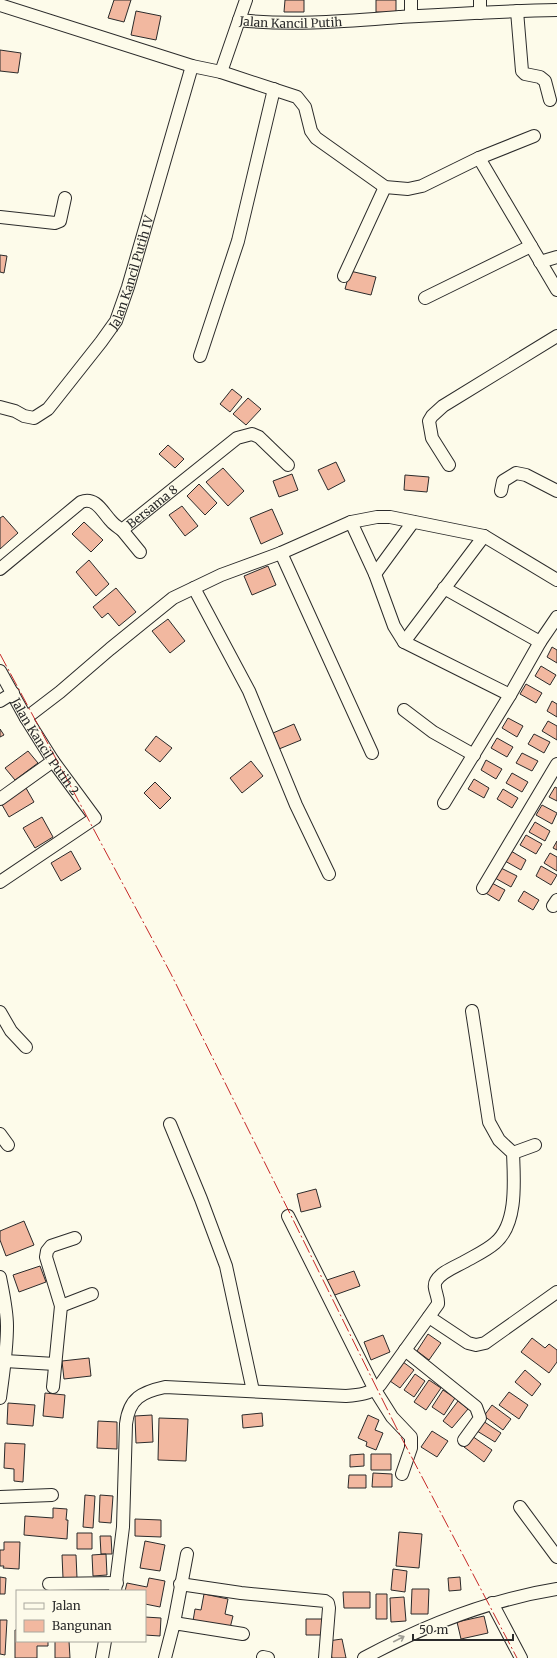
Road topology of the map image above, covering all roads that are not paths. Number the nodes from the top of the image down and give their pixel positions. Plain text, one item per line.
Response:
1 (246, 0) edge
2 (412, 0) edge
3 (480, 0) edge
4 (0, 5) edge
5 (557, 10) edge
6 (516, 11) junction
7 (480, 13) junction
8 (411, 16) junction
9 (239, 20) junction
10 (192, 66) junction
11 (222, 72) junction
12 (274, 89) junction
13 (550, 100) dead end
14 (534, 136) dead end
15 (479, 158) junction
16 (385, 187) junction
17 (65, 198) dead end
18 (0, 217) edge
19 (531, 246) junction
20 (557, 257) edge
21 (540, 262) junction
22 (344, 276) dead end
23 (557, 290) edge
24 (425, 298) dead end
25 (557, 336) edge
26 (200, 356) dead end
27 (0, 407) edge
28 (288, 465) dead end
29 (449, 465) dead end
30 (501, 491) dead end
31 (557, 491) edge
32 (351, 522) junction
33 (413, 522) junction
34 (122, 530) junction
35 (484, 536) junction
36 (140, 552) dead end
37 (281, 554) junction
38 (0, 569) edge
39 (374, 574) junction
40 (557, 580) edge
41 (194, 588) junction
42 (444, 588) junction
43 (557, 617) edge
44 (404, 642) junction
45 (540, 642) junction
46 (0, 671) edge
47 (13, 693) junction
48 (510, 694) junction
49 (0, 701) edge
50 (404, 710) dead end
51 (26, 718) junction
52 (372, 753) dead end
53 (474, 755) junction
54 (54, 761) junction
55 (557, 764) edge
56 (554, 778) edge
57 (0, 799) edge
58 (444, 803) dead end
59 (329, 874) dead end
60 (0, 882) edge
61 (483, 888) dead end
62 (472, 1011) dead end
63 (0, 1012) edge
64 (26, 1047) dead end
65 (170, 1124) dead end
66 (0, 1134) edge
67 (534, 1144) dead end
68 (8, 1145) dead end
69 (513, 1154) junction
70 (288, 1216) dead end
71 (75, 1238) dead end
72 (0, 1277) edge
73 (557, 1292) edge
74 (92, 1294) dead end
75 (61, 1306) junction
76 (429, 1317) junction
77 (405, 1350) junction
78 (5, 1361) junction
79 (55, 1364) junction
80 (53, 1387) dead end
81 (375, 1390) junction
82 (253, 1391) junction
83 (0, 1398) edge
84 (464, 1440) dead end
85 (402, 1474) dead end
86 (52, 1495) dead end
87 (0, 1497) edge
88 (520, 1507) dead end
89 (187, 1554) dead end
90 (557, 1557) edge
91 (49, 1584) dead end
92 (180, 1584) junction
93 (116, 1587) edge
94 (557, 1589) edge
95 (492, 1603) junction
96 (174, 1623) junction
97 (243, 1634) dead end
98 (105, 1642) edge
99 (102, 1658) edge
100 (165, 1658) edge
101 (325, 1658) edge
102 (364, 1658) edge
103 (521, 1658) edge

1 - 9 street
2 - 8 street
3 - 7 street
4 - 10 street
5 - 6 street, Jalan Kancil Putih
6 - 7 street, Jalan Kancil Putih
6 - 13 street
7 - 8 street, Jalan Kancil Putih
8 - 9 street, Jalan Kancil Putih
9 - 11 street, Jalan Kancil Putih
10 - 11 street
10 - 27 street, Jalan Kancil Putih IV
11 - 12 street
12 - 16 street
12 - 26 street
14 - 15 street
15 - 16 street
15 - 19 street
16 - 22 street
17 - 18 street
19 - 21 street
19 - 24 street
20 - 21 street
21 - 23 street
25 - 29 street
28 - 34 street, Bersama 8
30 - 31 street
32 - 33 street
32 - 37 street
32 - 39 street
33 - 35 street
33 - 39 street
34 - 36 street
34 - 38 street, Bersama 8
35 - 40 street
35 - 42 street
37 - 41 street
37 - 52 street
39 - 44 street
41 - 51 street
41 - 59 street
42 - 44 street
42 - 45 street
43 - 45 street
44 - 48 street
45 - 48 street
46 - 47 street, Jalan Kancil Putih 2
47 - 49 street
47 - 51 street, Jalan Kancil Putih 2
48 - 53 street
50 - 53 street
51 - 54 street, Jalan Kancil Putih 2
53 - 58 street
54 - 57 street
54 - 60 street, Jalan Kancil Putih 2
55 - 56 street
56 - 61 street
62 - 69 street
63 - 64 street
65 - 82 street
66 - 68 street
67 - 69 street
69 - 76 street
70 - 81 street
71 - 75 street
72 - 78 street
73 - 76 street
74 - 75 street
75 - 79 street
76 - 77 street
77 - 81 street
77 - 84 street
78 - 79 street
78 - 83 street
79 - 80 street
81 - 82 street
81 - 85 street
82 - 93 street
86 - 87 street
88 - 90 street
89 - 92 street
91 - 93 street
92 - 96 street
92 - 101 street
94 - 95 street
102 -> 95 street
95 - 103 street
96 - 97 street
96 - 100 street
98 - 99 street

